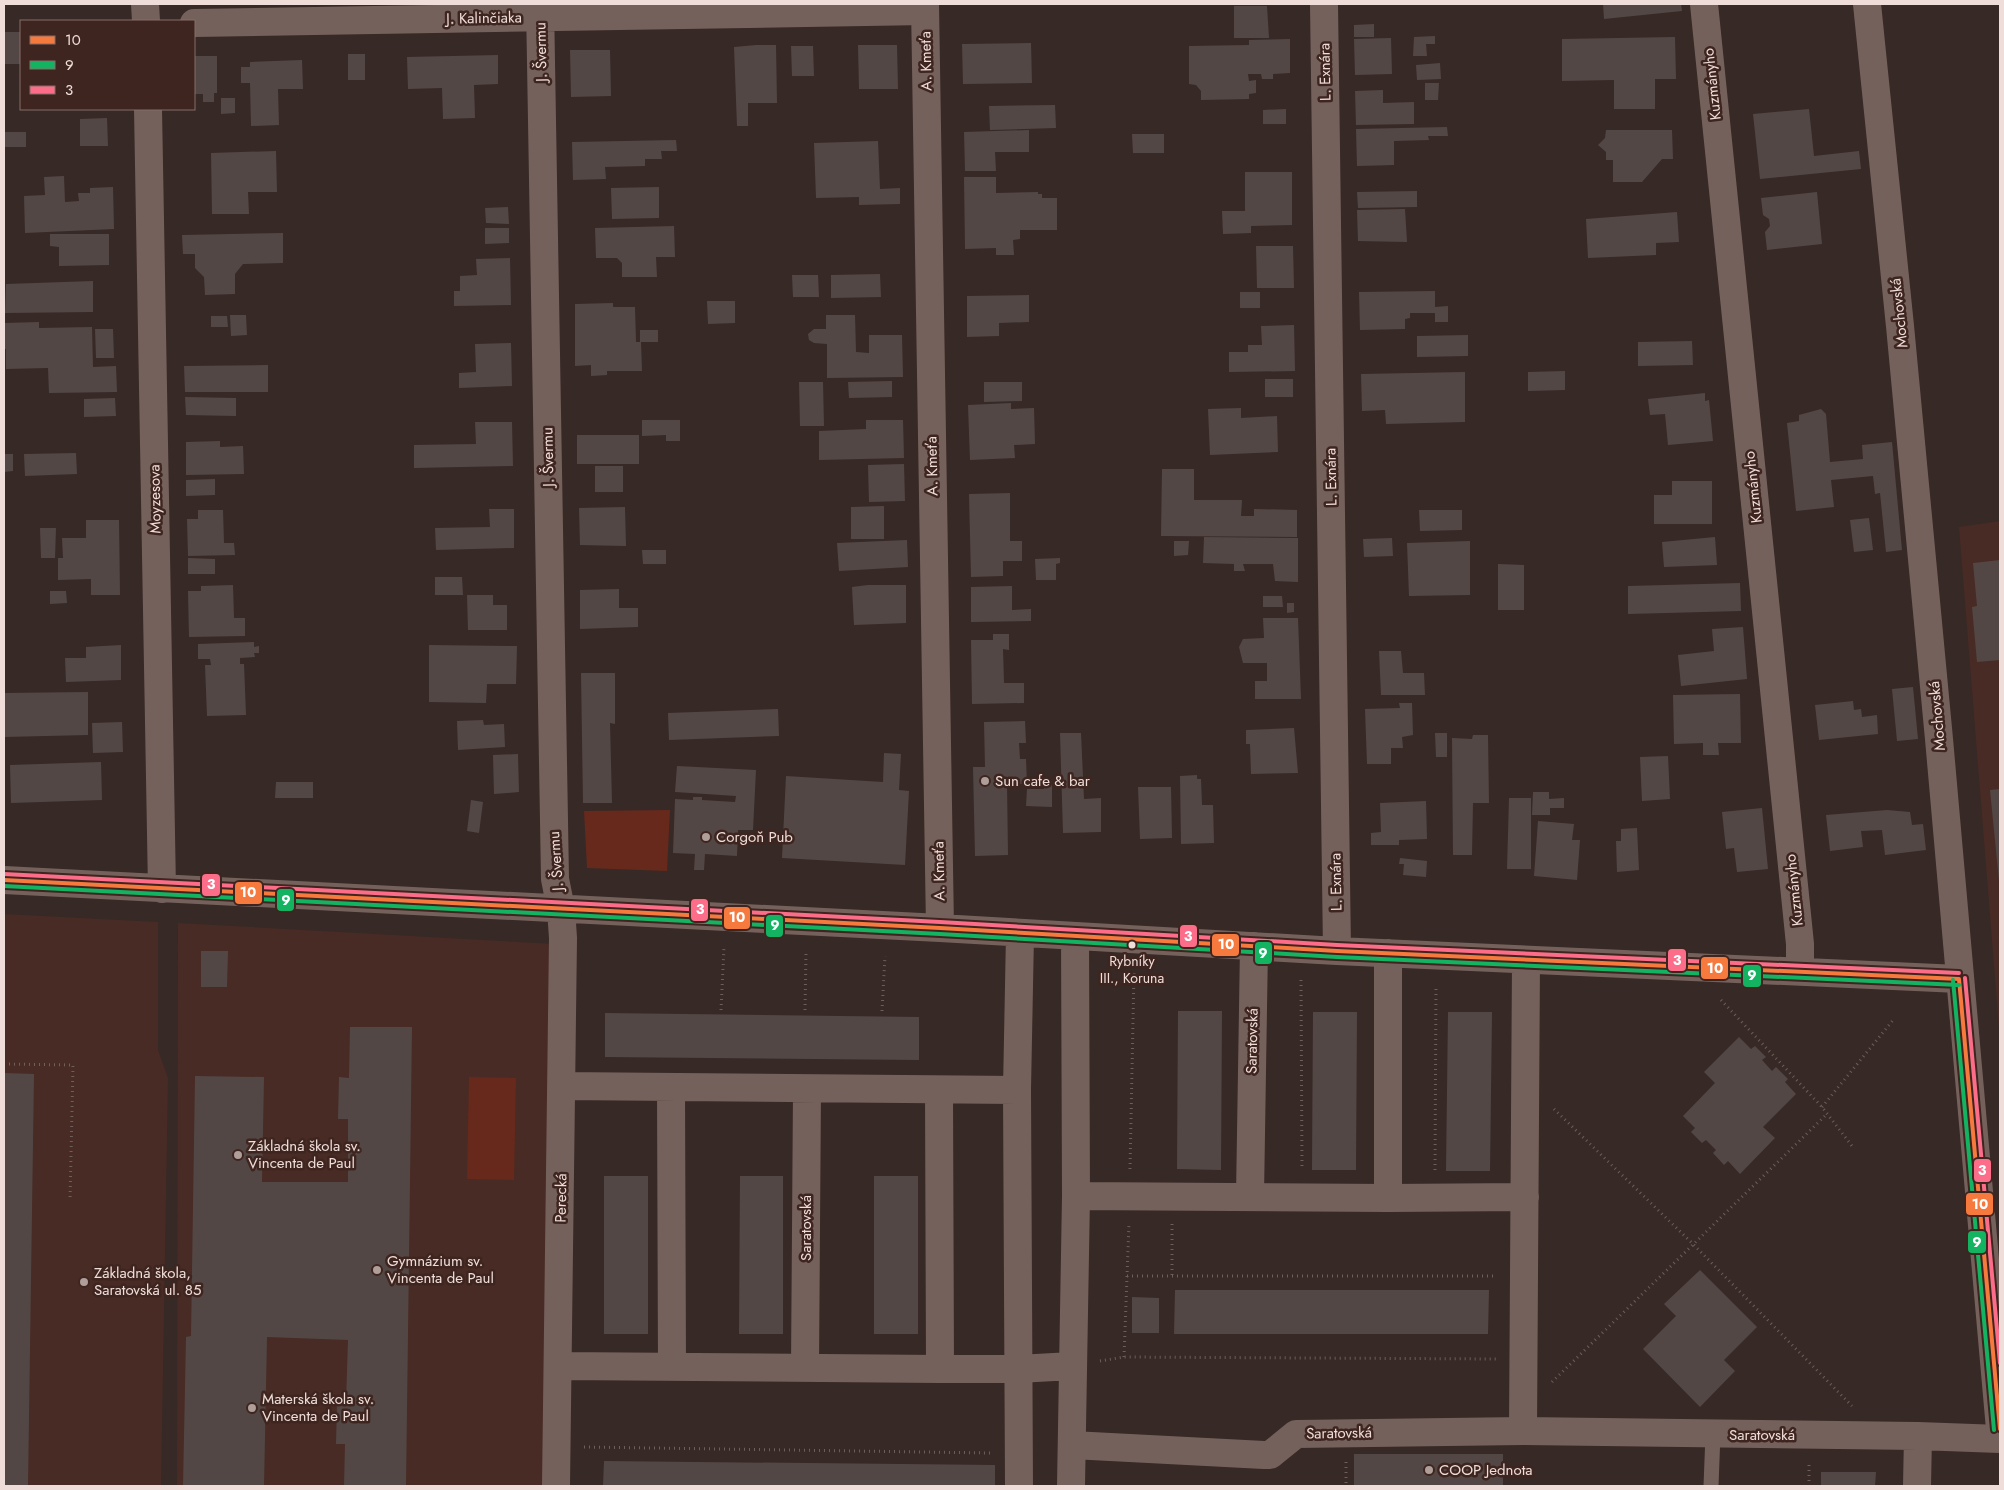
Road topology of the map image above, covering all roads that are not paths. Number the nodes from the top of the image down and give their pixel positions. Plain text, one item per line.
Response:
1 (146, 4) edge
2 (1324, 4) edge
3 (1704, 4) edge
4 (1867, 4) edge
5 (925, 7) edge
6 (541, 10) edge
7 (146, 20) edge
8 (195, 23) edge
9 (148, 110) edge
10 (4, 880) edge
11 (162, 889) junction
12 (561, 909) junction
13 (940, 928) junction
14 (1020, 934) junction
15 (1075, 936) junction
16 (1254, 946) junction
17 (1337, 951) junction
18 (1388, 953) junction
19 (1526, 960) junction
20 (1800, 971) junction
21 (1959, 980) junction
22 (562, 1086) junction
23 (671, 1088) junction
24 (807, 1089) junction
25 (1017, 1090) junction
26 (939, 1091) junction
27 (1076, 1196) junction
28 (1250, 1196) junction
29 (1525, 1197) junction
30 (1388, 1198) junction
31 (559, 1366) junction
32 (1072, 1366) junction
33 (672, 1367) junction
34 (805, 1368) junction
35 (940, 1369) junction
36 (1018, 1369) junction
37 (1524, 1420) junction
38 (2000, 1430) edge
39 (1713, 1434) junction
40 (1918, 1436) junction
41 (2000, 1439) edge
42 (1072, 1445) junction
43 (556, 1486) edge
44 (1019, 1486) edge
45 (1071, 1486) edge
46 (1711, 1486) edge
47 (1917, 1486) edge

1 - 7 street
2 - 17 street, L. Exnára
3 - 20 street, Kuzmányho
4 - 21 street, Mochovská
5 - 6 street, J. Kalinčiaka
5 - 13 street, A. Kmeťa
6 - 8 street, J. Kalinčiaka
6 - 12 street, J. Švermu
9 - 11 street, Moyzesova
10 - 11 street
11 - 12 street
12 - 13 street
12 - 22 street, Perecká
13 - 14 street
14 - 15 street
14 - 25 street
15 - 16 street
15 - 27 street
16 - 17 street
16 - 28 street, Saratovská
17 - 18 street
18 - 19 street
18 - 30 street
19 - 20 street
19 - 29 street
20 - 21 street
21 - 38 street, Mochovská
22 - 23 street
22 - 31 street, Perecká
23 - 24 street
23 - 33 street
24 - 26 street
24 - 34 street, Saratovská
25 - 26 street
25 - 36 street
26 - 35 street
27 - 28 street
27 - 32 street
28 - 30 street
29 - 30 street
29 - 37 street
31 - 33 street
31 - 43 street, Perecká
32 - 36 street
32 - 42 street
33 - 34 street
34 - 35 street
35 - 36 street
36 - 44 street
37 - 39 street, Saratovská
37 - 42 street, Saratovská
39 - 40 street, Saratovská
39 - 46 lane
40 - 41 street, Saratovská
40 - 47 street
42 - 45 street

